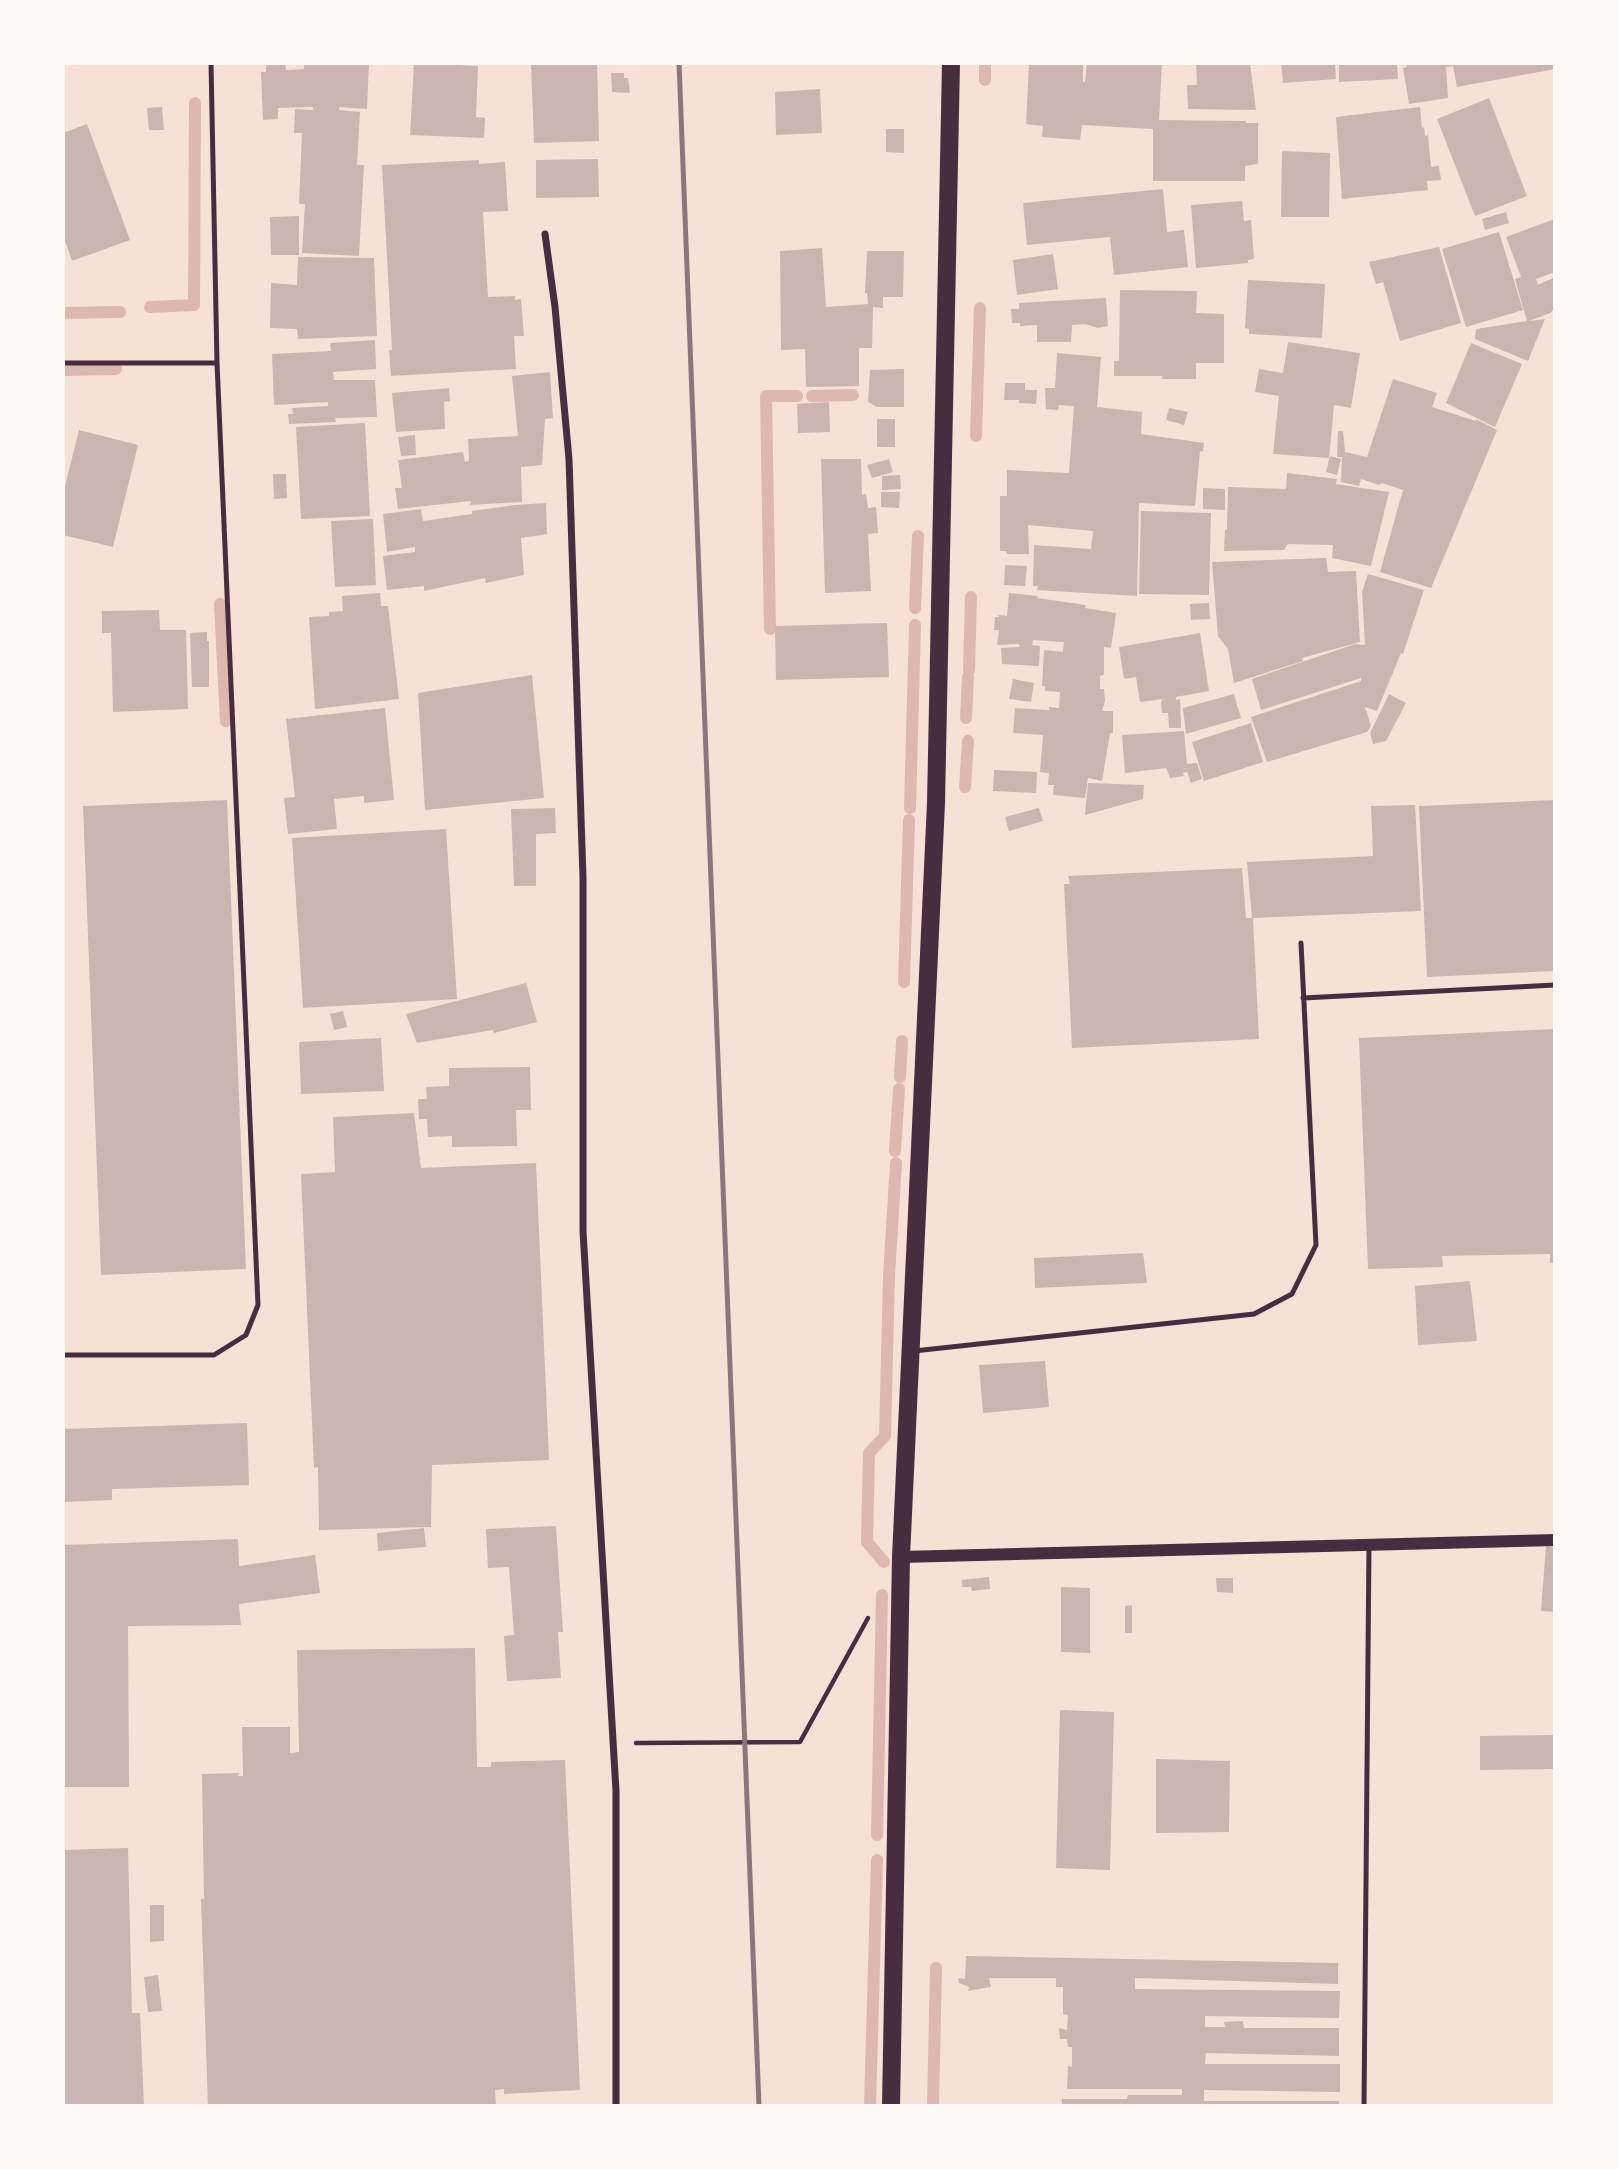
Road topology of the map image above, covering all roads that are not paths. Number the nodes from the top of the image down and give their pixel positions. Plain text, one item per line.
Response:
1 (211, 63) edge
2 (951, 63) edge
3 (545, 234) dead end
4 (63, 362) edge
5 (217, 363) junction
6 (1301, 943) dead end
7 (1555, 985) edge
8 (1303, 998) junction
9 (911, 1351) junction
10 (63, 1355) edge
11 (1555, 1540) edge
12 (1369, 1545) junction
13 (901, 1557) junction
14 (616, 2106) edge
15 (891, 2106) edge
16 (1364, 2106) edge

1 - 5 lane
2 - 9 main road
3 - 14 street
4 - 5 lane
5 - 10 lane
6 - 8 lane
7 - 8 lane
8 - 9 lane
9 - 13 main road
11 - 12 street
12 - 13 street
12 - 16 lane
13 - 15 main road

